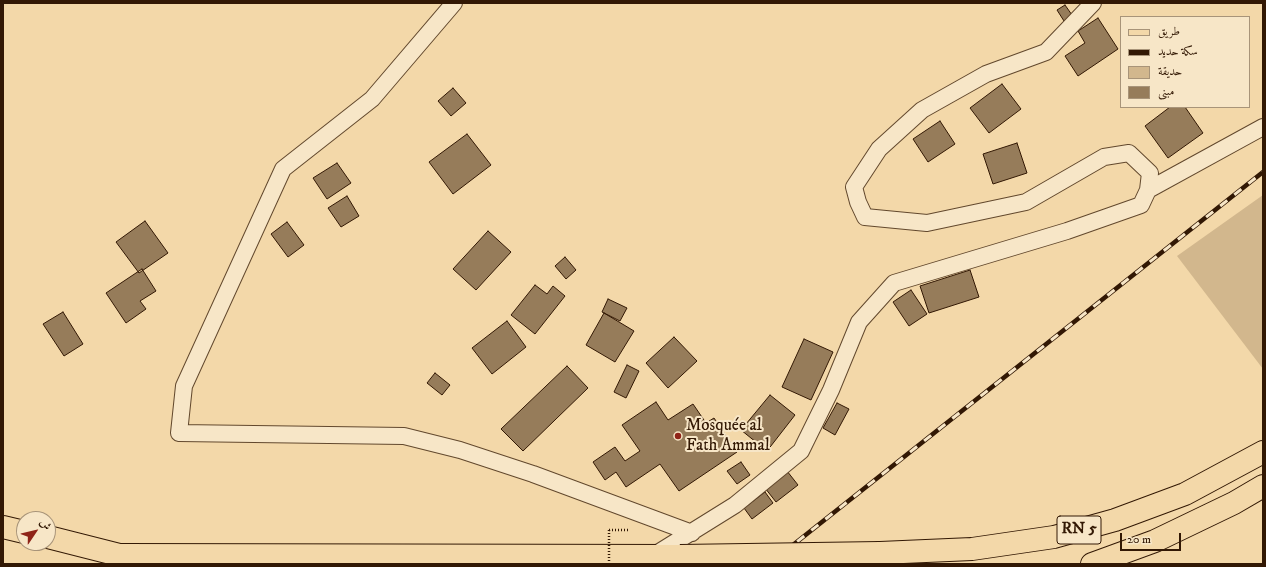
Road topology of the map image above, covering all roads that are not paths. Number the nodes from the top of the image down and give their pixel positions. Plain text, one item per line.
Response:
1 (454, 3) edge
2 (1093, 3) edge
3 (1263, 127) edge
4 (1148, 190) junction
5 (1263, 452) edge
6 (1263, 486) edge
7 (3, 527) edge
8 (16, 530) edge
9 (692, 533) junction
10 (56, 540) edge
11 (120, 555) junction
12 (651, 557) junction
13 (163, 564) edge
14 (1092, 564) edge

1 - 9 street
2 - 4 street
3 - 4 street
4 - 9 street
5 - 12 main road, RN 5, bridge
6 - 14 main road, RN 5
7 - 8 main road
9 - 12 street
10 - 11 main road, RN 5
11 - 12 main road, RN 5
11 - 13 main road, RN 5

